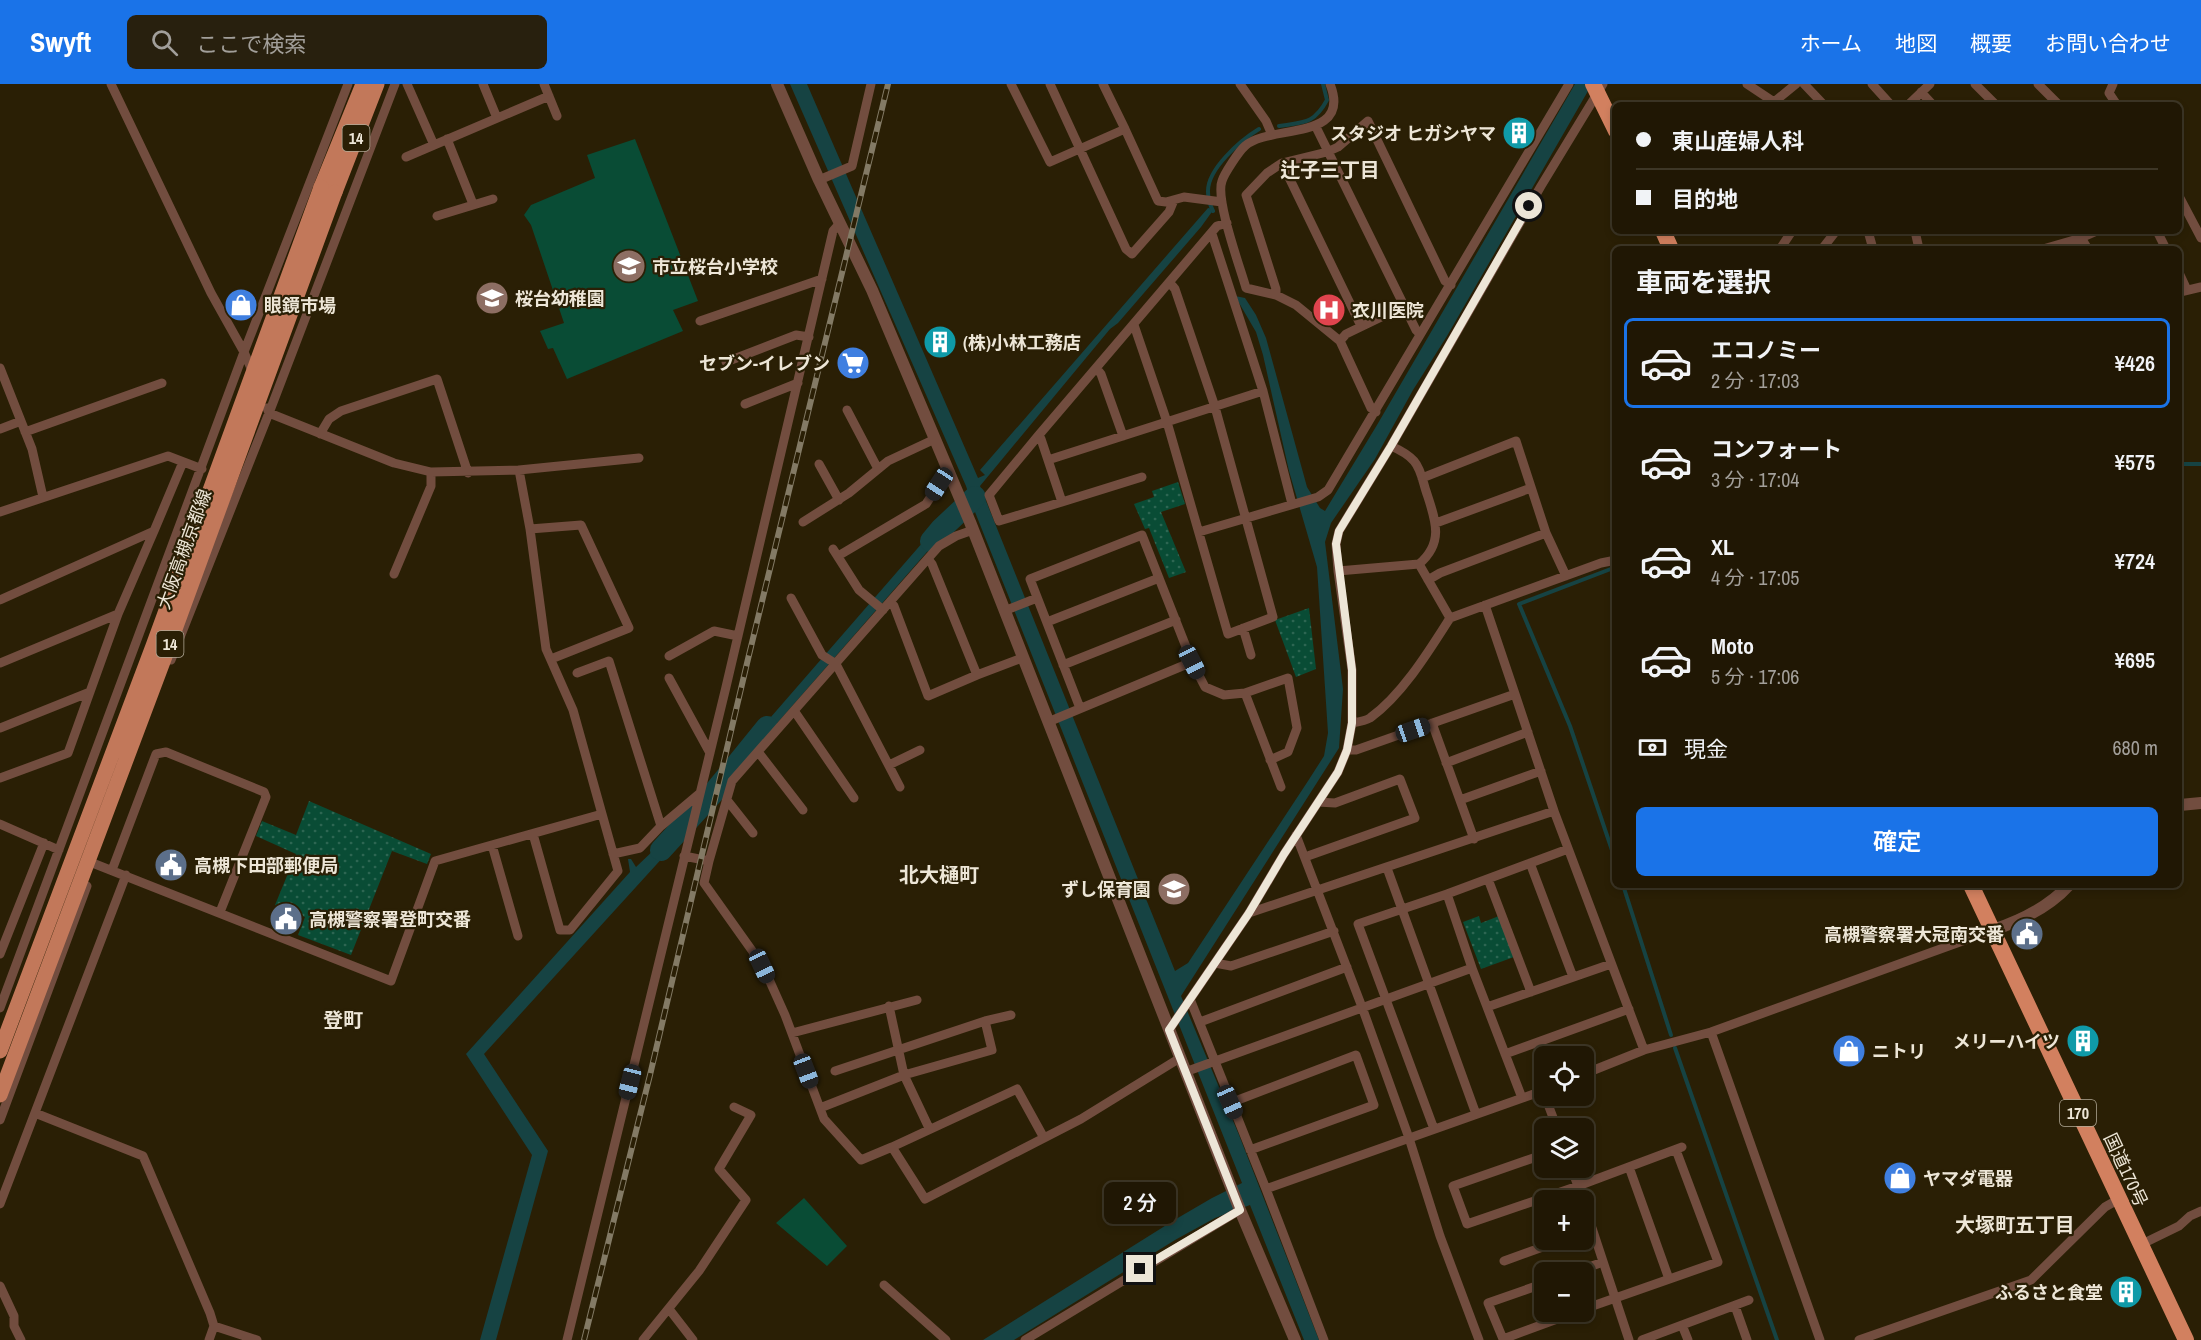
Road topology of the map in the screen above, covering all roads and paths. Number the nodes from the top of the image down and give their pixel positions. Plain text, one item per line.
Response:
1 (111, 84) edge
2 (348, 84) edge
3 (363, 84) edge
4 (377, 84) edge
5 (395, 84) edge
6 (407, 84) edge
7 (483, 84) edge
8 (544, 84) edge
9 (777, 84) edge
10 (871, 84) edge
11 (1011, 84) edge
12 (1050, 84) edge
13 (1103, 84) edge
14 (1240, 84) edge
15 (1330, 84) edge
16 (1569, 84) edge
17 (1747, 84) edge
18 (1796, 84) edge
19 (1804, 84) edge
20 (1872, 84) edge
21 (1930, 84) edge
22 (1975, 84) edge
23 (2038, 84) edge
24 (2114, 84) edge
25 (1598, 87) edge
26 (1921, 92) junction
27 (549, 96) junction
28 (1821, 102) edge
29 (1888, 102) edge
30 (1911, 102) edge
31 (1930, 102) edge
32 (1993, 102) edge
33 (2056, 102) edge
34 (2115, 102) edge
35 (557, 116) dead end
36 (496, 118) junction
37 (1612, 121) edge
38 (1316, 127) junction
39 (1125, 129) junction
40 (1272, 135) junction
41 (447, 140) junction
42 (434, 145) junction
43 (1081, 148) junction
44 (1327, 153) junction
45 (406, 157) dead end
46 (1282, 163) junction
47 (824, 178) junction
48 (328, 190) junction
49 (493, 199) dead end
50 (1174, 200) junction
51 (1220, 202) junction
52 (2182, 202) edge
53 (473, 204) junction
54 (437, 216) dead end
55 (840, 223) junction
56 (1227, 223) junction
57 (1212, 234) junction
58 (1834, 234) edge
59 (2079, 235) edge
60 (2201, 238) edge
61 (1824, 246) edge
62 (2051, 246) edge
63 (822, 279) junction
64 (1170, 283) junction
65 (1451, 285) junction
66 (2201, 287) edge
67 (2183, 291) edge
68 (1276, 295) junction
69 (1404, 306) junction
70 (700, 321) dead end
71 (1134, 325) junction
72 (1361, 326) junction
73 (1420, 334) junction
74 (809, 337) junction
75 (1340, 340) junction
76 (244, 352) junction
77 (726, 362) dead end
78 (0, 368) edge
79 (1097, 369) junction
80 (162, 383) dead end
81 (798, 383) junction
82 (1263, 391) junction
83 (745, 404) dead end
84 (1215, 406) junction
85 (847, 410) dead end
86 (1376, 412) junction
87 (269, 413) junction
88 (21, 422) junction
89 (1167, 422) junction
90 (0, 429) edge
91 (25, 432) junction
92 (320, 434) junction
93 (1038, 435) junction
94 (1123, 436) junction
95 (935, 439) junction
96 (1391, 446) junction
97 (639, 458) dead end
98 (1048, 460) junction
99 (183, 462) junction
100 (819, 464) dead end
101 (202, 469) junction
102 (878, 469) junction
103 (519, 470) junction
104 (431, 472) junction
105 (468, 473) junction
106 (1142, 477) dead end
107 (1422, 478) junction
108 (951, 479) junction
109 (1531, 488) junction
110 (43, 497) junction
111 (839, 500) junction
112 (1062, 502) junction
113 (1294, 504) junction
114 (0, 512) edge
115 (1246, 518) junction
116 (803, 522) dead end
117 (1436, 523) junction
118 (530, 529) junction
119 (973, 530) junction
120 (154, 531) junction
121 (1199, 532) junction
122 (1546, 533) junction
123 (928, 559) junction
124 (1612, 561) edge
125 (1419, 564) junction
126 (1338, 571) junction
127 (394, 574) dead end
128 (1566, 576) junction
129 (1159, 578) junction
130 (1428, 580) junction
131 (791, 598) dead end
132 (1034, 599) junction
133 (0, 600) edge
134 (890, 602) junction
135 (1485, 605) junction
136 (881, 609) junction
137 (1007, 610) junction
138 (118, 614) junction
139 (1450, 618) junction
140 (1176, 620) junction
141 (1047, 622) junction
142 (1243, 628) junction
143 (738, 636) junction
144 (1251, 655) dead end
145 (669, 656) dead end
146 (1022, 658) junction
147 (551, 659) junction
148 (1192, 662) junction
149 (0, 663) edge
150 (834, 663) junction
151 (1063, 664) junction
152 (577, 673) dead end
153 (976, 675) junction
154 (669, 678) dead end
155 (90, 692) junction
156 (1245, 693) junction
157 (1515, 694) junction
158 (1076, 710) junction
159 (795, 712) junction
160 (1051, 720) junction
161 (1352, 723) junction
162 (1432, 723) junction
163 (0, 728) edge
164 (1528, 732) junction
165 (920, 750) dead end
166 (1347, 750) junction
167 (710, 753) junction
168 (759, 753) junction
169 (1270, 760) junction
170 (1446, 763) junction
171 (889, 765) junction
172 (1541, 771) junction
173 (0, 778) edge
174 (900, 787) dead end
175 (1281, 787) dead end
176 (699, 794) junction
177 (854, 798) dead end
178 (727, 800) junction
179 (1460, 800) junction
180 (1318, 802) junction
181 (2201, 803) edge
182 (2182, 805) edge
183 (803, 810) dead end
184 (1554, 811) junction
185 (602, 814) junction
186 (0, 824) edge
187 (661, 826) junction
188 (753, 833) dead end
189 (533, 834) junction
190 (1296, 835) junction
191 (1474, 839) junction
192 (44, 843) junction
193 (492, 845) junction
194 (1568, 849) junction
195 (59, 850) junction
196 (613, 854) junction
197 (684, 856) junction
198 (1305, 857) junction
199 (709, 861) junction
200 (1530, 863) junction
201 (95, 864) junction
202 (1387, 868) junction
203 (112, 870) junction
204 (126, 875) junction
205 (1488, 879) junction
206 (1972, 888) edge
207 (2066, 888) edge
208 (1318, 890) junction
209 (1447, 894) junction
210 (1402, 909) junction
211 (220, 912) junction
212 (1249, 913) junction
213 (1992, 930) junction
214 (1334, 931) junction
215 (518, 936) dead end
216 (0, 954) edge
217 (1215, 963) junction
218 (1611, 964) junction
219 (1347, 967) junction
220 (1472, 968) junction
221 (1573, 977) junction
222 (1429, 984) junction
223 (1532, 992) junction
224 (1386, 999) junction
225 (917, 1000) dead end
226 (1189, 1000) junction
227 (889, 1006) junction
228 (1362, 1007) junction
229 (1487, 1007) junction
230 (0, 1008) edge
231 (1629, 1009) junction
232 (1011, 1015) dead end
233 (984, 1021) junction
234 (1200, 1022) junction
235 (1172, 1025) junction
236 (1711, 1032) junction
237 (792, 1033) junction
238 (899, 1049) junction
239 (1644, 1050) junction
240 (0, 1051) edge
241 (1505, 1054) junction
242 (1180, 1058) junction
243 (1213, 1062) junction
244 (1190, 1070) junction
245 (1594, 1070) edge
246 (835, 1071) dead end
247 (904, 1075) junction
248 (1534, 1094) edge
249 (0, 1095) edge
250 (1522, 1098) junction
251 (1230, 1102) junction
252 (734, 1107) dead end
253 (820, 1108) junction
254 (35, 1113) junction
255 (1476, 1114) junction
256 (0, 1120) edge
257 (929, 1128) junction
258 (1434, 1129) junction
259 (1044, 1138) junction
260 (1409, 1138) junction
261 (892, 1147) junction
262 (1251, 1150) junction
263 (1534, 1158) edge
264 (1629, 1167) junction
265 (1575, 1178) edge
266 (1578, 1186) junction
267 (1266, 1189) junction
268 (1579, 1190) edge
269 (2119, 1199) junction
270 (0, 1204) edge
271 (1240, 1210) junction
272 (2201, 1211) edge
273 (1594, 1243) edge
274 (2140, 1245) junction
275 (1534, 1250) edge
276 (1504, 1261) dead end
277 (1603, 1262) junction
278 (1594, 1265) edge
279 (1670, 1279) junction
280 (0, 1286) edge
281 (884, 1286) dead end
282 (1534, 1287) edge
283 (1615, 1298) junction
284 (1749, 1300) dead end
285 (1594, 1305) edge
286 (1735, 1306) junction
287 (669, 1309) junction
288 (1549, 1322) edge
289 (1682, 1325) junction
290 (214, 1326) junction
291 (21, 1340) edge
292 (209, 1340) edge
293 (257, 1340) edge
294 (567, 1340) edge
295 (643, 1340) edge
296 (693, 1340) edge
297 (946, 1340) edge
298 (1025, 1340) edge
299 (1295, 1340) edge
300 (1324, 1340) edge
301 (1479, 1340) edge
302 (1629, 1340) edge
303 (1642, 1340) edge
304 (1688, 1340) edge
305 (1747, 1340) edge
306 (1820, 1340) edge
307 (1859, 1340) edge
308 (2187, 1340) edge

1 - 76 street
2 - 76 street
3 - 48 main road, 大阪高槻京都線 / 14
4 - 48 main road, 大阪高槻京都線 / 14
5 - 87 street
6 - 42 street
7 - 36 street
8 - 27 street
9 - 47 street
10 - 47 street
11 - 43 street
12 - 43 street
13 - 39 street
14 - 40 street
15 - 38 street
16 - 65 street
17 - 18 street
19 - 28 street
20 - 29 street
21 - 26 street
22 - 32 street
23 - 33 street
24 - 34 street
25 - 37 highway
25 - 96 street
26 - 30 street
26 - 31 street
27 - 35 street
27 - 36 street
36 - 41 street
38 - 40 street
38 - 44 street
39 - 43 street
39 - 50 street
40 - 51 street
41 - 42 street
41 - 53 street
42 - 45 street
43 - 50 street
44 - 46 street
44 - 65 street
44 - 69 street
46 - 68 street
46 - 72 street
47 - 55 street
48 - 240 main road, 大阪高槻京都線 / 14, bridge
48 - 249 main road, 大阪高槻京都線 / 14, bridge
49 - 53 street
50 - 51 street
51 - 56 street
52 - 60 street
53 - 54 street
55 - 63 street
55 - 95 street
56 - 57 street
56 - 68 street
57 - 64 street
57 - 82 street
58 - 61 street
59 - 62 street
63 - 70 street
63 - 74 street
64 - 71 street
64 - 84 street
65 - 73 street
66 - 67 street
68 - 75 street
69 - 72 street
69 - 73 street
71 - 79 street
71 - 89 street
72 - 75 street
73 - 86 street
74 - 77 street
74 - 81 street
75 - 86 street
76 - 87 street
76 - 101 street
78 - 88 street
79 - 93 street
79 - 94 street
80 - 91 street
81 - 83 street
81 - 143 street
82 - 84 street
82 - 113 street
84 - 89 street
84 - 115 street
85 - 102 street
86 - 113 street
87 - 92 street
87 - 201 street
88 - 90 street
88 - 91 street
89 - 94 street
89 - 121 street
91 - 110 street
92 - 104 street
92 - 105 street
93 - 98 street
93 - 112 street
94 - 98 street
95 - 102 street
95 - 108 street
96 - 107 street
96 - 126 street
97 - 103 street
98 - 112 street
99 - 101 street
99 - 110 street
99 - 120 street
100 - 111 street
101 - 195 street
102 - 111 street
103 - 105 street
103 - 118 street
104 - 105 street
104 - 127 street
106 - 112 street
107 - 109 street
107 - 117 street
108 - 119 street
108 - 136 street
109 - 117 street
109 - 122 street
110 - 114 street
111 - 116 street
113 - 115 street
115 - 121 street
115 - 142 street
117 - 125 street
118 - 147 street
118 - 147 street
119 - 123 street
119 - 137 street
120 - 133 street
120 - 138 street
121 - 142 street
122 - 128 street
122 - 130 street
123 - 134 street
123 - 153 street
124 - 128 street
125 - 126 street
125 - 130 street
126 - 161 street
128 - 135 street
129 - 132 street
129 - 140 street
129 - 141 street
130 - 139 street
131 - 150 street
132 - 137 street
132 - 141 street
134 - 136 street
134 - 153 street
135 - 139 street
135 - 157 street
136 - 150 street
137 - 146 street
138 - 149 street
138 - 155 street
139 - 161 street
140 - 148 street
140 - 151 street
141 - 151 street
142 - 144 street
143 - 145 street
143 - 167 street
146 - 153 street
146 - 160 street
147 - 185 street
148 - 156 street
148 - 158 street
150 - 159 street
150 - 171 street
151 - 158 street
152 - 187 street
154 - 167 street
155 - 163 street
155 - 173 street
156 - 169 street
156 - 169 street
157 - 162 street
157 - 164 street
158 - 160 street
159 - 168 street
159 - 177 street
160 - 235 street
161 - 166 street
162 - 166 street
162 - 170 street
164 - 170 street
164 - 172 street
165 - 171 street
166 - 180 street
167 - 176 street
168 - 178 street
168 - 183 street
169 - 175 street
170 - 179 street
171 - 174 street
172 - 179 street
172 - 184 street
176 - 187 street
176 - 197 street
178 - 188 street
178 - 199 street
179 - 191 street
180 - 190 street
180 - 198 street
181 - 182 street
184 - 191 street
184 - 194 street
185 - 189 street
185 - 196 street
186 - 192 street
187 - 196 street
189 - 193 street
189 - 196 street
190 - 198 street
190 - 212 street
191 - 202 street
192 - 195 street
192 - 216 street
193 - 211 street
193 - 215 street
194 - 200 street
194 - 218 street
195 - 230 street
197 - 199 street
197 - 294 street
198 - 208 street
199 - 237 street
200 - 205 street
200 - 221 street
201 - 203 street
201 - 256 street
202 - 208 street
202 - 210 street
203 - 204 street
203 - 211 street
204 - 211 street
204 - 254 street
205 - 209 street
205 - 223 street
206 - 213 highway, 国道170号 / 170
207 - 213 street
208 - 212 street
208 - 214 street
209 - 210 street
209 - 220 street
210 - 222 street
210 - 224 street
212 - 217 street
213 - 236 street
213 - 269 highway, 国道170号 / 170
214 - 217 street
214 - 219 street
217 - 226 street
218 - 221 street
218 - 231 street
219 - 228 street
219 - 234 street
220 - 222 street
220 - 229 street
221 - 223 street
222 - 224 street
222 - 255 street
223 - 229 street
224 - 228 street
224 - 258 street
225 - 227 street
226 - 234 street
226 - 235 street
227 - 237 street
227 - 238 street
228 - 243 street
228 - 260 street
229 - 241 street
231 - 239 street
231 - 241 street
232 - 233 street
233 - 238 street
233 - 247 street
234 - 243 street
235 - 242 street
236 - 239 street
236 - 306 street
237 - 253 street
238 - 246 street
238 - 247 street
239 - 245 street
241 - 250 street
242 - 244 street
242 - 259 street
243 - 244 street
243 - 251 street
244 - 271 street
247 - 253 street
247 - 257 street
248 - 250 street
250 - 255 street
251 - 262 street
251 - 262 street
252 - 287 street
253 - 261 street
254 - 270 street
254 - 290 street
255 - 258 street
257 - 259 street
257 - 261 street
258 - 260 street
259 - 261 street
260 - 267 street
260 - 301 street
262 - 267 street
263 - 266 street
264 - 266 street
264 - 279 street
264 - 279 street
265 - 266 street
266 - 268 street
267 - 300 street
269 - 274 highway, 国道170号 / 170
269 - 307 street
271 - 298 street
271 - 299 street
272 - 274 street
273 - 277 street
274 - 308 highway, 国道170号 / 170
275 - 276 street
277 - 278 street
277 - 283 street
279 - 283 street
280 - 291 street
281 - 297 street
282 - 288 street
283 - 285 street
283 - 302 street
284 - 286 street
286 - 289 street
286 - 305 street
287 - 295 street
287 - 296 street
289 - 303 street
289 - 304 street
290 - 292 street
290 - 293 street

